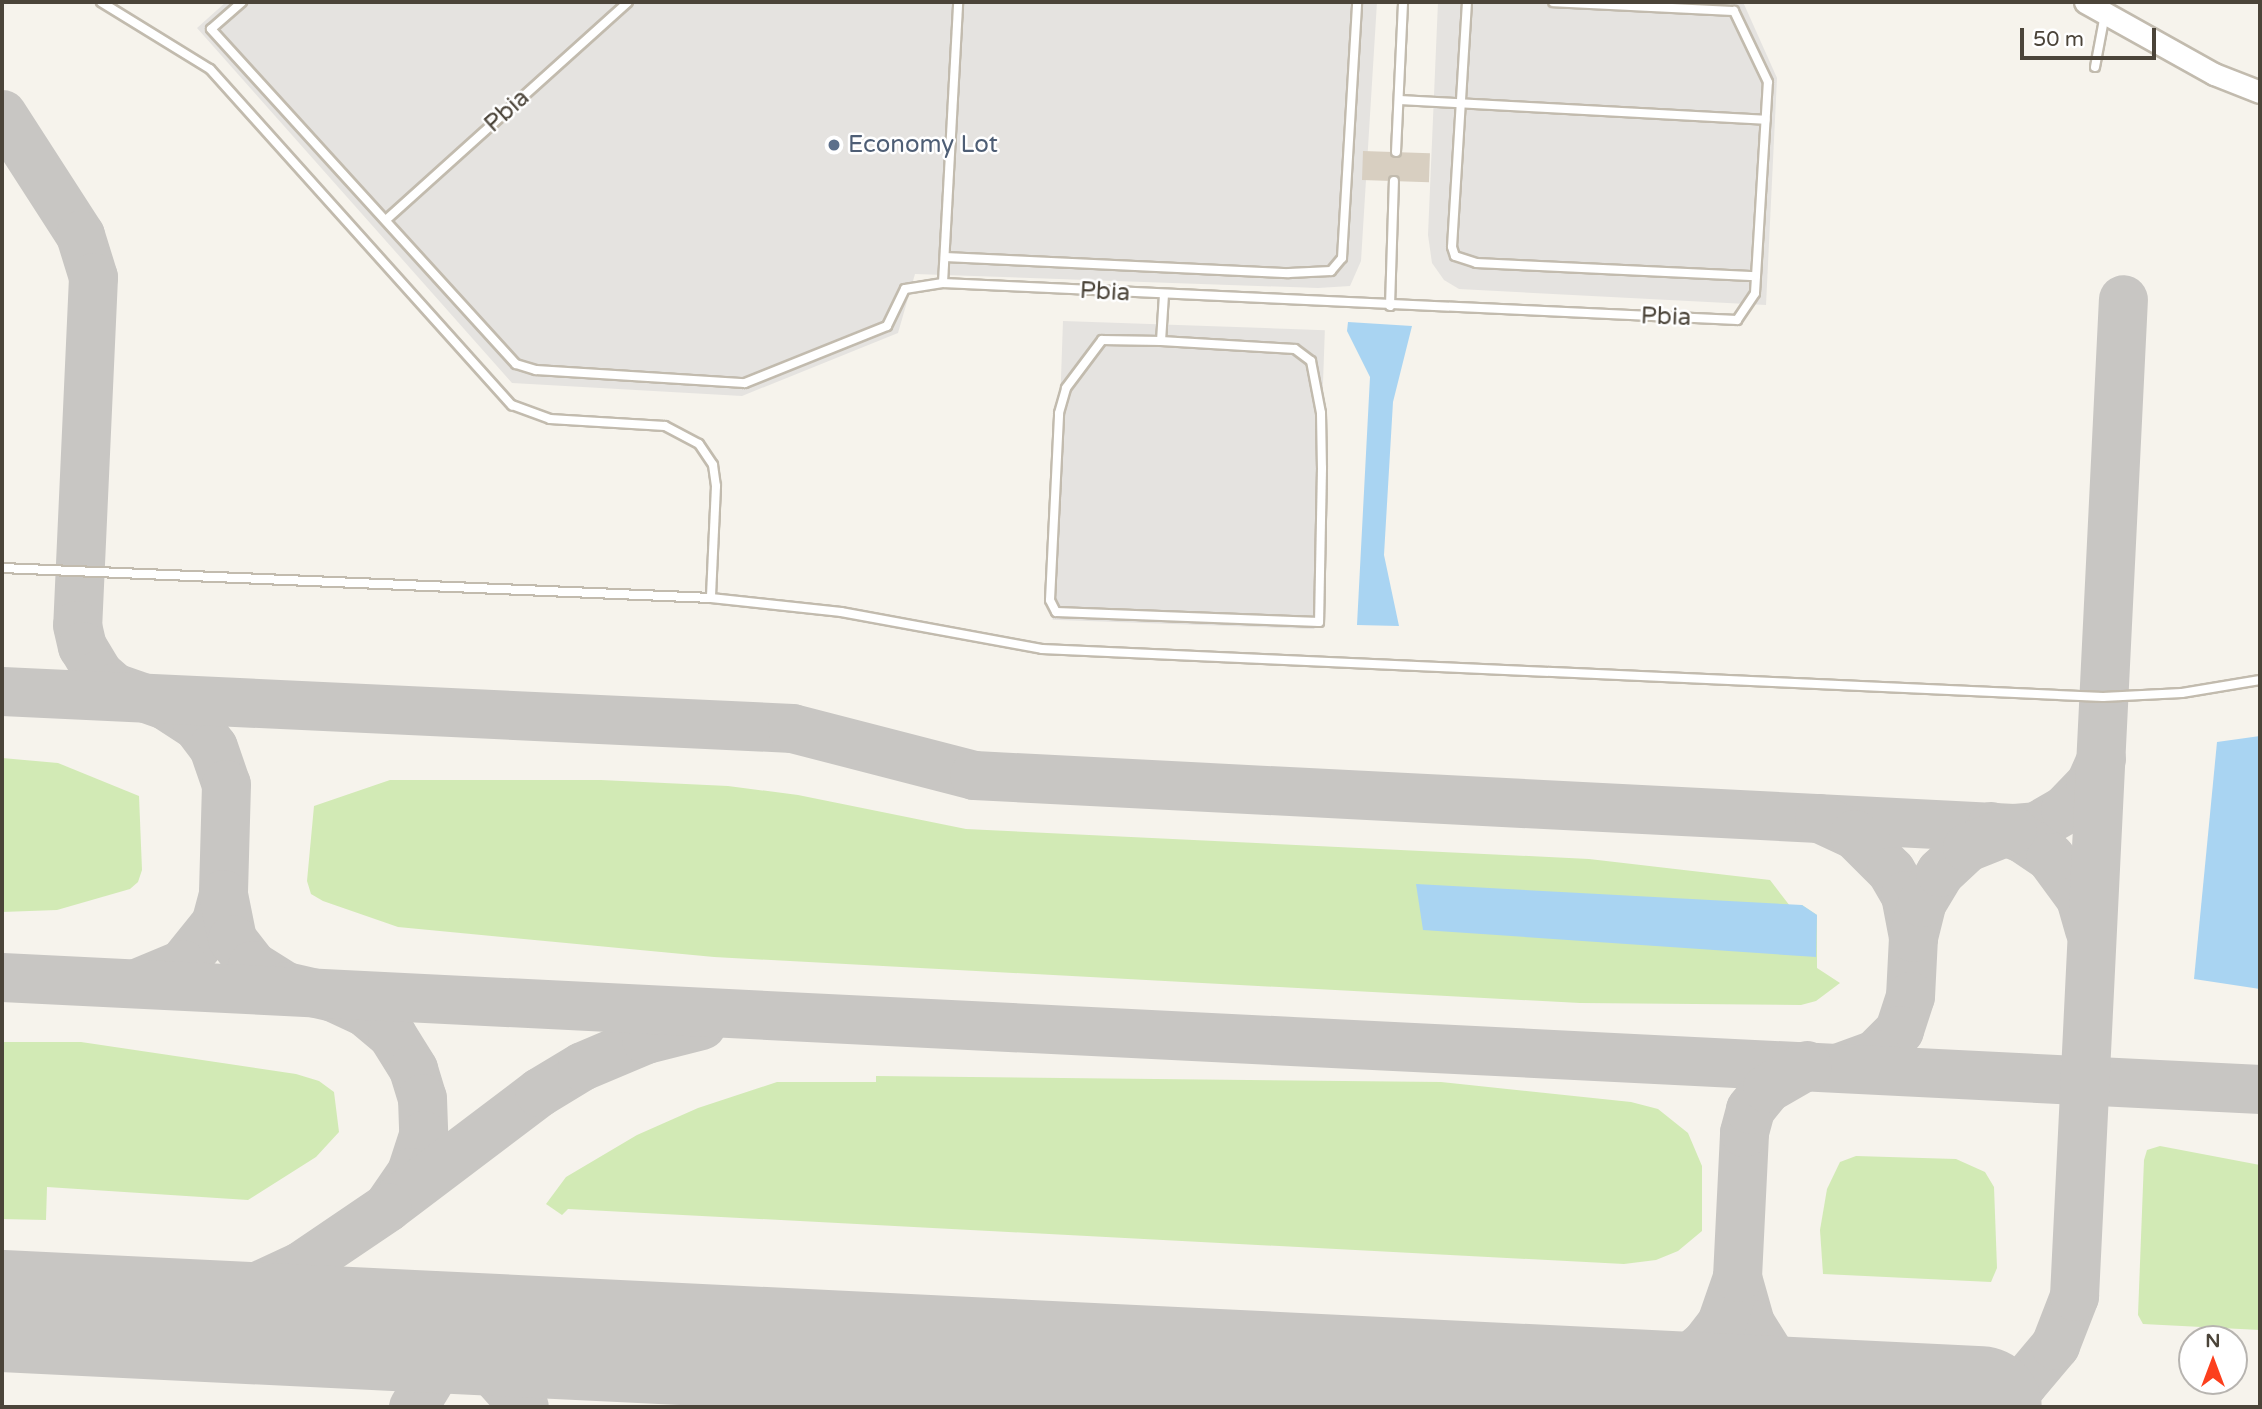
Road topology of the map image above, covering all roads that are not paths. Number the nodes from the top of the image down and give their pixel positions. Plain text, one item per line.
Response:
1 (101, 2) edge
2 (242, 2) edge
3 (628, 2) edge
4 (958, 2) edge
5 (1357, 2) edge
6 (1403, 2) edge
7 (1467, 2) edge
8 (1553, 2) edge
9 (2092, 6) edge
10 (2095, 67) dead end
11 (2260, 92) edge
12 (1399, 100) junction
13 (1462, 104) junction
14 (1765, 120) junction
15 (1396, 152) dead end
16 (1394, 181) dead end
17 (387, 219) junction
18 (945, 257) junction
19 (1755, 276) junction
20 (943, 284) junction
21 (1164, 295) junction
22 (1390, 306) junction
23 (1161, 341) junction
24 (2, 568) edge
25 (711, 598) junction
26 (2260, 680) edge

1 - 25 lane
2 - 17 lane
3 - 17 lane, Pbia
4 - 18 lane
5 - 18 lane
6 - 12 lane
7 - 13 lane
8 - 14 lane, Pbia
9 - 10 lane
9 - 11 street
12 - 13 lane
12 - 15 lane
13 - 14 lane
13 - 19 lane
14 - 19 lane, Pbia
16 - 22 lane
17 - 20 lane, Pbia
18 - 20 lane
19 - 22 lane, Pbia
20 - 21 lane, Pbia
21 - 22 lane, Pbia
21 - 23 lane
23 - 23 lane
24 - 25 lane
25 - 26 lane

